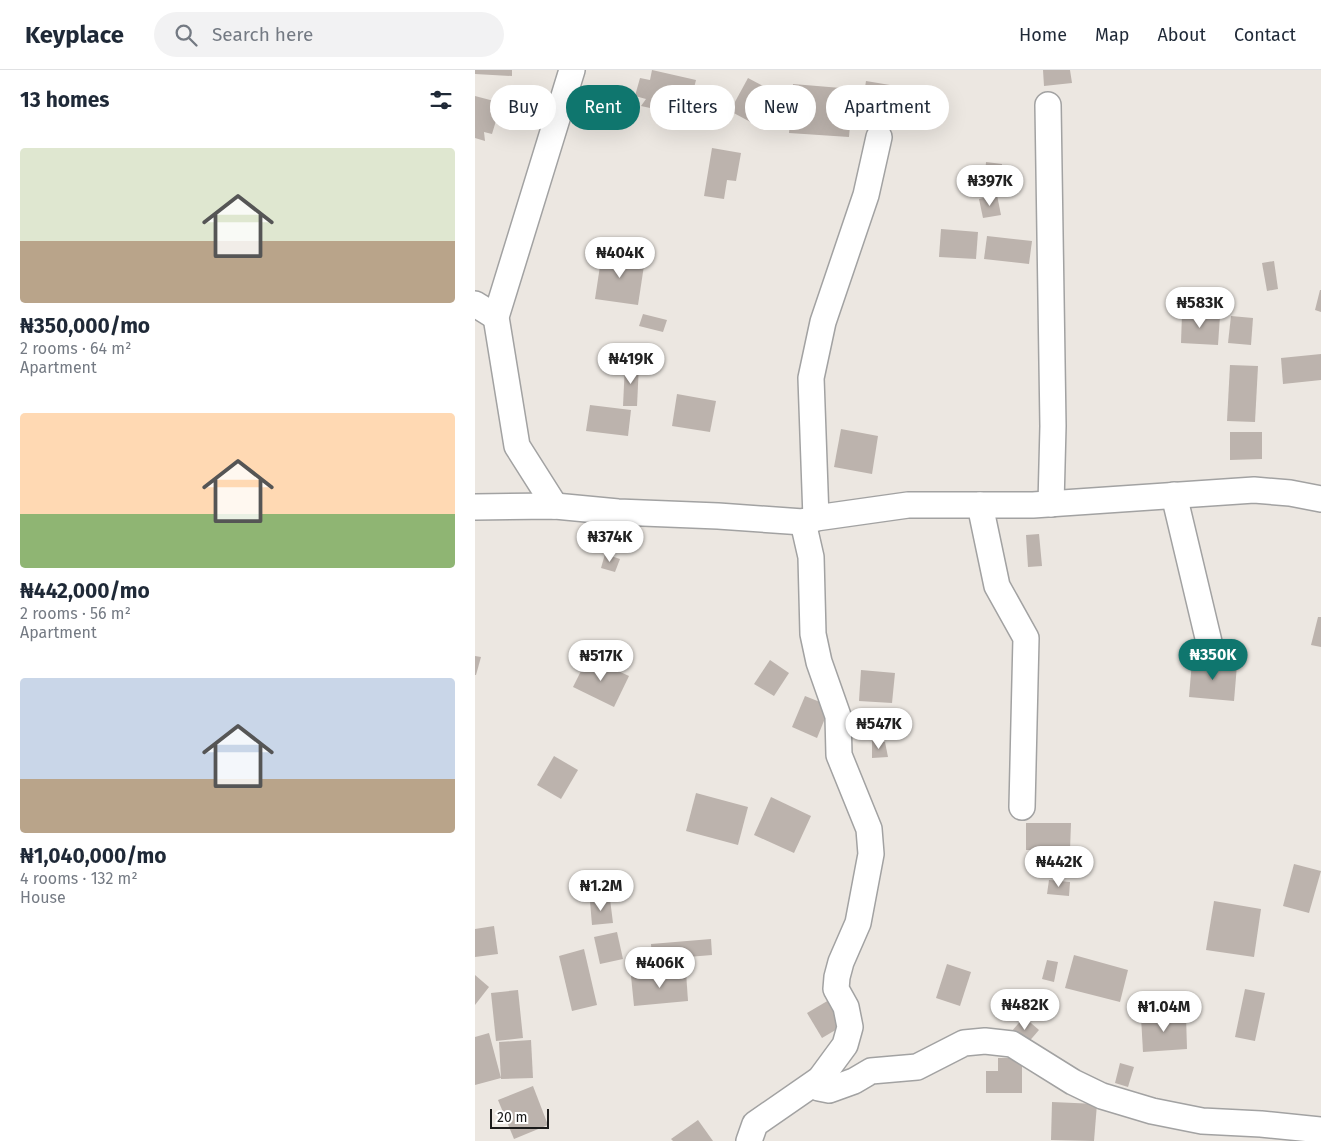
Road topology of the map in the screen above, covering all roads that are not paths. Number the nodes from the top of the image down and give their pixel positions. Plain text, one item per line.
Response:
1 (572, 70) edge
2 (1048, 105) dead end
3 (879, 137) dead end
4 (475, 304) edge
5 (496, 317) junction
6 (1174, 495) junction
7 (1321, 500) edge
8 (1051, 504) junction
9 (979, 505) junction
10 (555, 506) junction
11 (475, 507) edge
12 (809, 520) junction
13 (1209, 642) dead end
14 (1022, 808) dead end
15 (820, 1079) junction
16 (1321, 1130) edge
17 (749, 1141) edge

1 - 5 street
2 - 8 street
3 - 12 street
4 - 5 street
5 - 10 street
6 - 7 street
6 - 8 street
6 - 13 street
8 - 9 street
9 - 12 street
9 - 14 street
10 - 11 street
10 - 12 street
12 - 15 street
15 - 16 street
15 - 17 street

